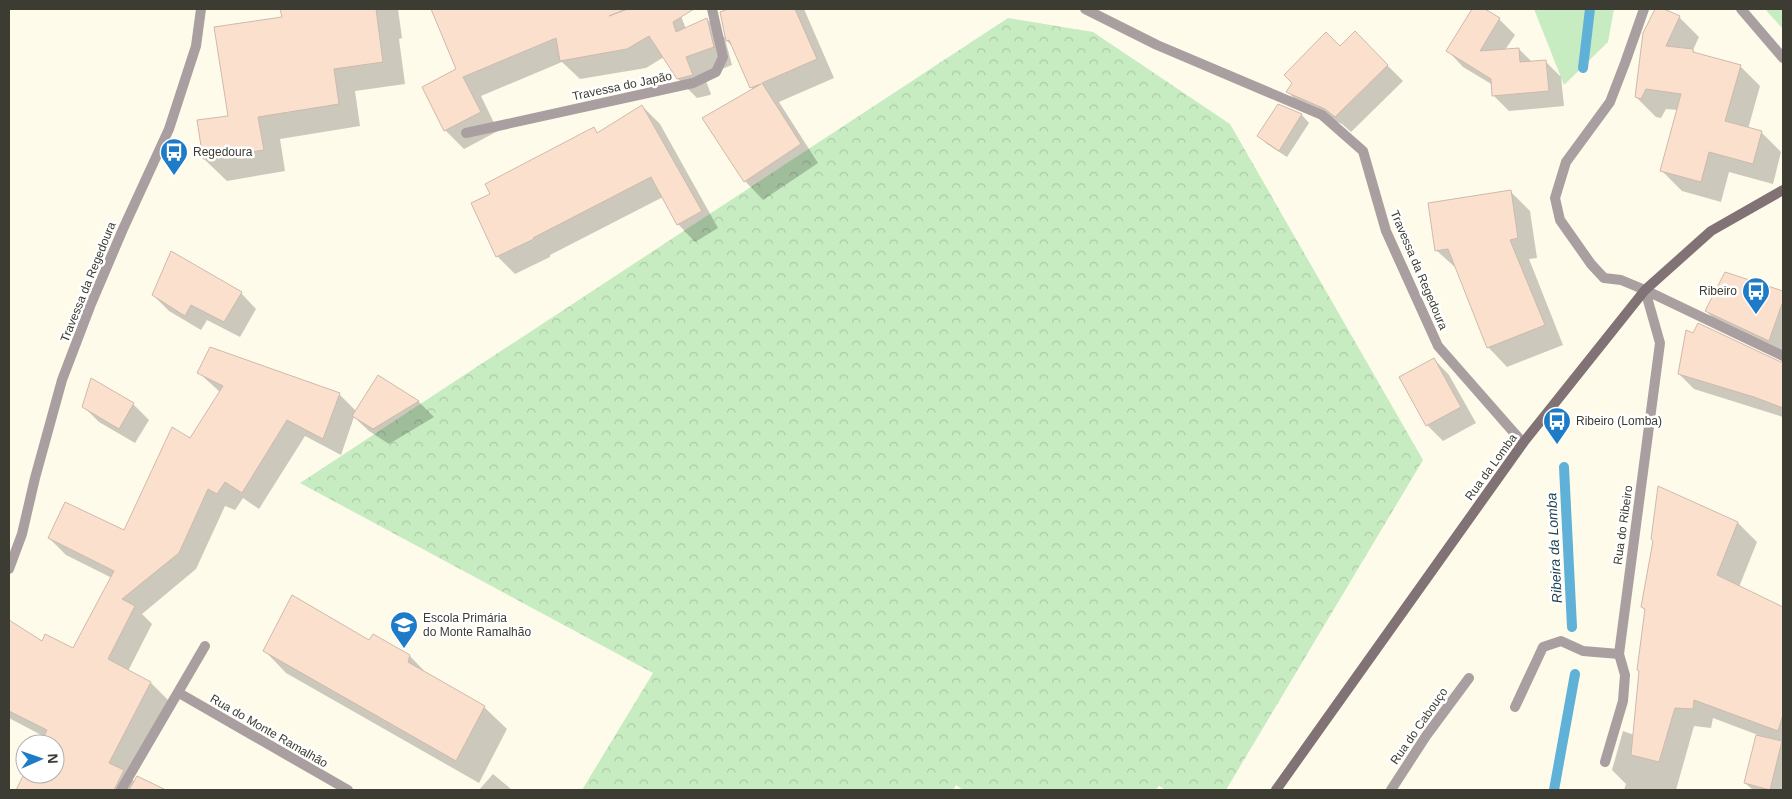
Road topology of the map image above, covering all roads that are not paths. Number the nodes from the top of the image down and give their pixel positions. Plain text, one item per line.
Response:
1 (201, 9) edge
2 (712, 9) edge
3 (1085, 9) edge
4 (1644, 9) edge
5 (1741, 9) edge
6 (1783, 58) edge
7 (466, 133) dead end
8 (1783, 190) edge
9 (1645, 290) junction
10 (1783, 356) edge
11 (1523, 443) junction
12 (9, 569) edge
13 (205, 646) dead end
14 (1619, 654) junction
15 (1469, 678) dead end
16 (179, 694) junction
17 (1515, 707) dead end
18 (1605, 762) dead end
19 (121, 790) edge
20 (348, 790) edge
21 (1276, 790) edge
22 (1391, 790) edge

1 - 12 street, Travessa da Regedoura
2 - 7 street, Travessa do Japão
3 - 11 street, Travessa da Regedoura
4 - 9 street
5 - 6 street
8 - 9 main road, Rua da Lomba
9 - 10 street
9 - 11 main road, Rua da Lomba
9 - 14 street, Rua do Ribeiro
11 - 21 main road, Rua da Lomba
13 - 16 street
14 - 17 street
14 - 18 street, Rua do Ribeiro
15 - 22 street, Rua do Cabouço
16 - 19 street
16 - 20 street, Rua do Monte Ramalhão

